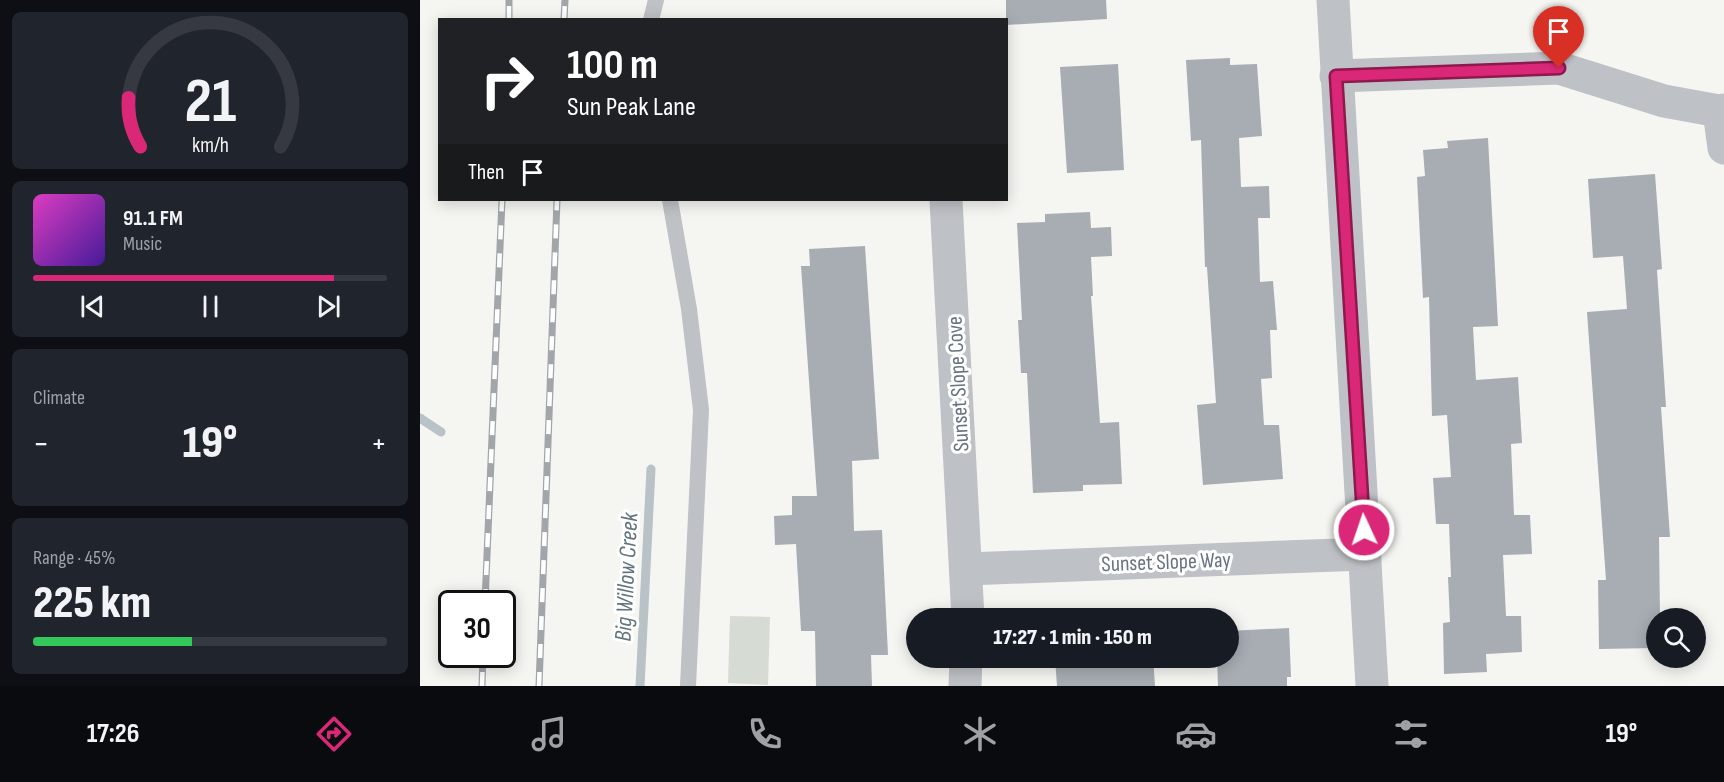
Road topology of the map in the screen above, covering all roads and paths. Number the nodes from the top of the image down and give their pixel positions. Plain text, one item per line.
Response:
1 (656, 0) edge
2 (1333, 0) edge
3 (652, 18) edge
4 (1336, 76) junction
5 (1722, 111) edge
6 (1724, 148) edge
7 (670, 201) edge
8 (946, 201) edge
9 (1365, 554) junction
10 (967, 569) junction
11 (968, 608) edge
12 (966, 668) edge
13 (688, 686) edge
14 (965, 686) edge
15 (1372, 686) edge

1 - 3 lane
2 - 4 street
4 - 5 street
4 - 9 street
5 - 6 street
7 - 13 lane
8 - 10 street, Sunset Slope Cove
9 - 10 street, Sunset Slope Way
9 - 15 street
10 - 11 street, Sunset Slope Cove
12 - 14 street

